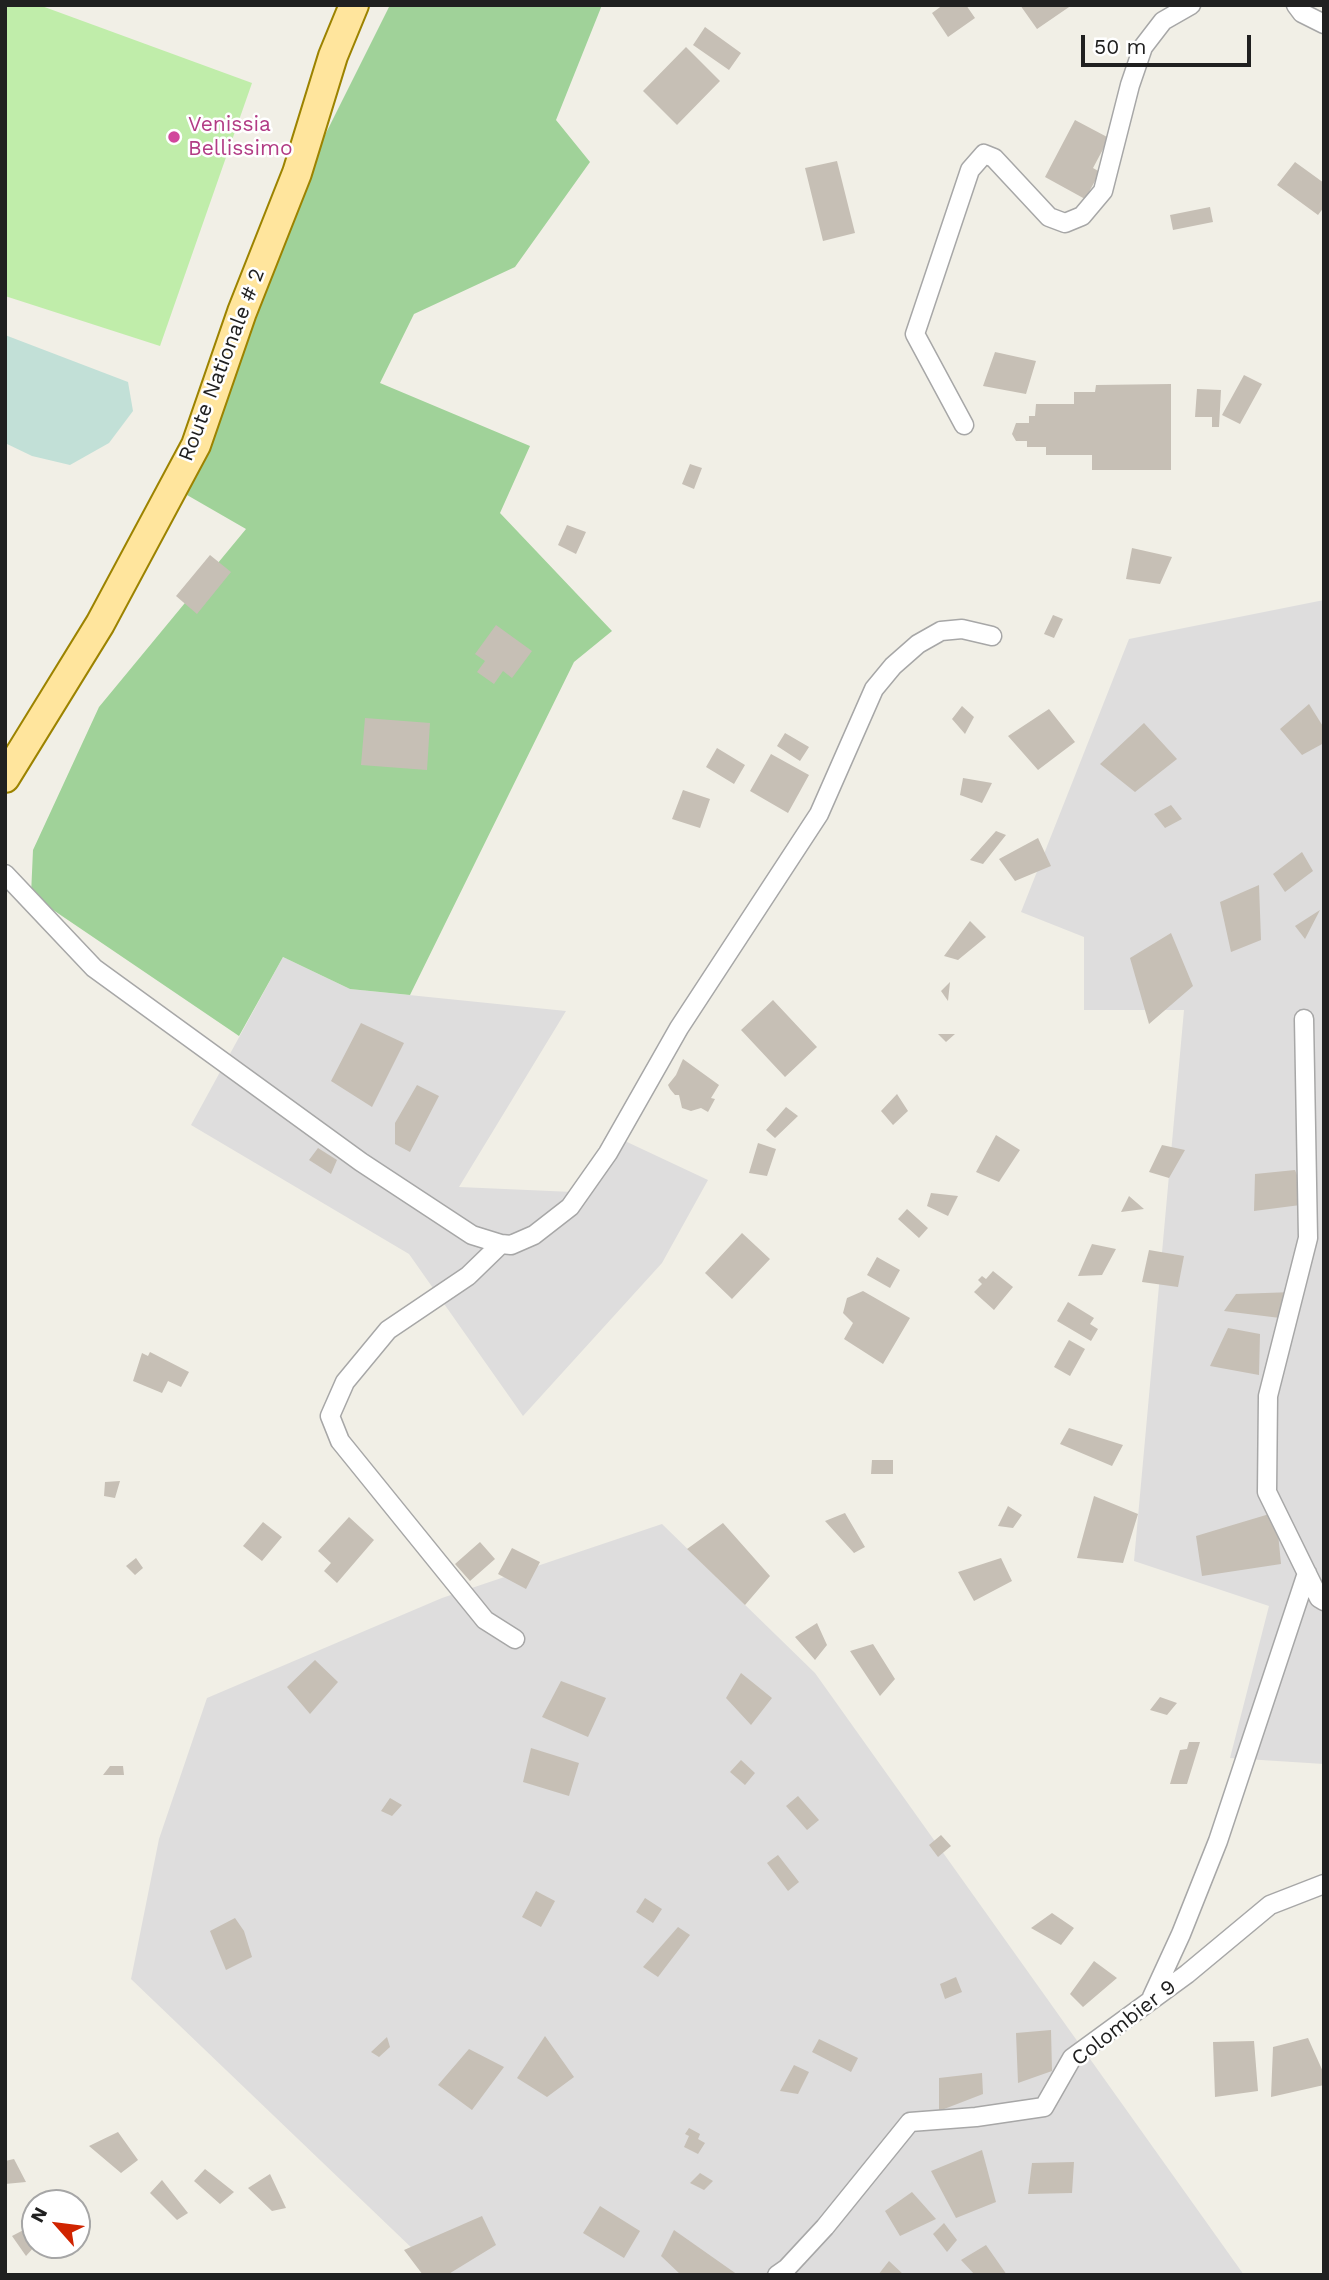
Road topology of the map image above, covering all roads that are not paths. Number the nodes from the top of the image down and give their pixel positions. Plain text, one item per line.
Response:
1 (354, 5) edge
2 (1191, 5) edge
3 (1296, 5) edge
4 (1324, 24) edge
5 (964, 425) dead end
6 (992, 636) dead end
7 (5, 778) edge
8 (5, 874) edge
9 (1304, 1019) dead end
10 (501, 1244) junction
11 (1307, 1573) junction
12 (1324, 1601) edge
13 (515, 1639) dead end
14 (1324, 1884) edge
15 (1151, 2000) junction
16 (777, 2275) edge

1 - 7 main road, Route Nationale # 2
2 - 5 street
3 - 4 street
6 - 10 street
8 - 10 street
9 - 11 street
10 - 13 street
11 - 12 street
11 - 15 street
14 - 15 street, Colombier 9
15 - 16 street, Colombier 9

